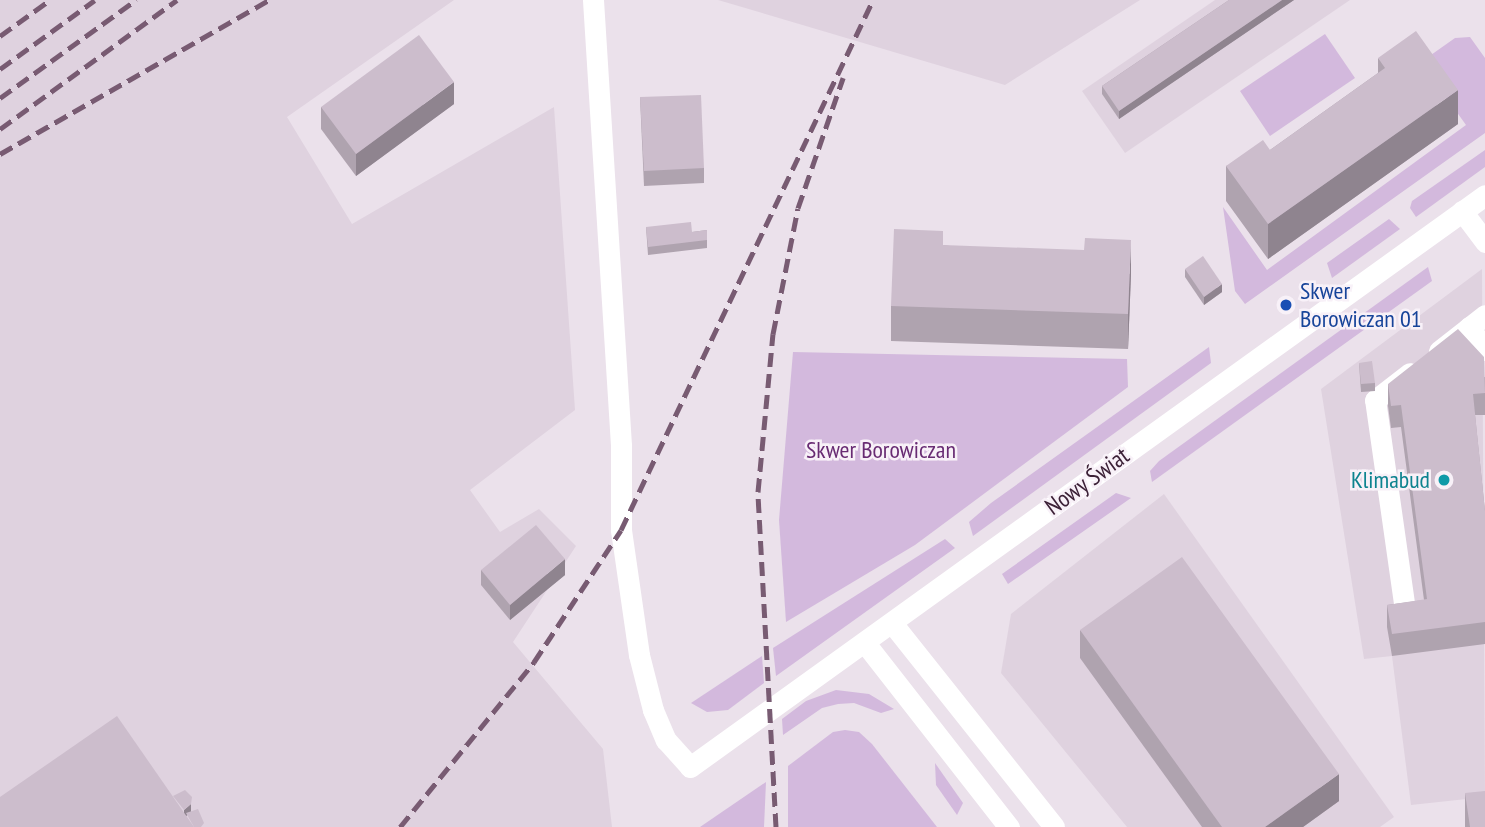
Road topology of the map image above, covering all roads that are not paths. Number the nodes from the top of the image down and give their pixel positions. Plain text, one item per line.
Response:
1 (593, 0) edge
2 (1485, 195) edge
3 (1462, 211) junction
4 (1485, 242) edge
5 (1477, 321) edge
6 (1485, 350) edge
7 (1406, 617) edge
8 (892, 623) junction
9 (865, 643) junction
10 (1009, 827) edge
11 (1054, 827) edge

1 - 9 street, Nowy Świat
2 - 3 street, Nowy Świat
3 - 4 street
3 - 8 street, Nowy Świat
5 - 6 street
5 - 7 street
8 - 9 street, Nowy Świat
8 - 11 street
9 - 10 street

